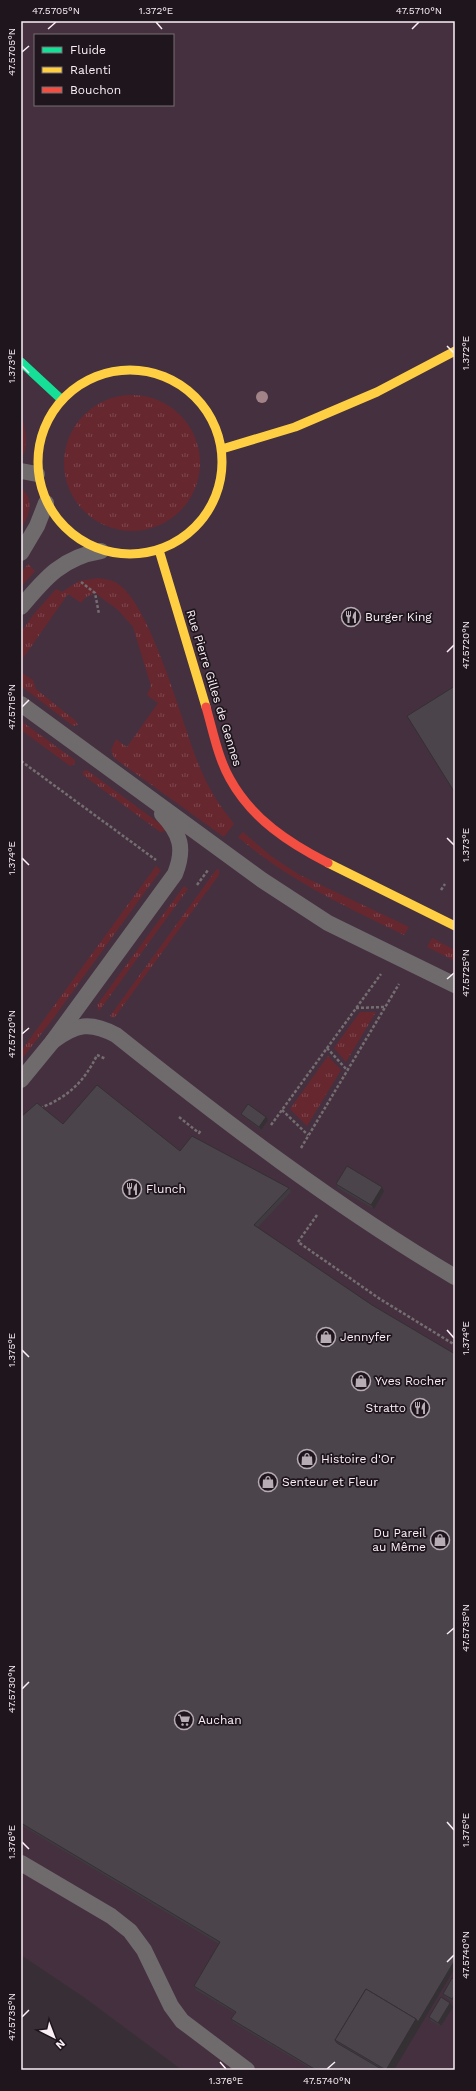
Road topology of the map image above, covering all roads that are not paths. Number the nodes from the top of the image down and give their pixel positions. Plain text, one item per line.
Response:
1 (455, 351) edge
2 (21, 362) edge
3 (62, 400) junction
4 (222, 449) junction
5 (21, 471) edge
6 (37, 474) junction
7 (46, 503) junction
8 (101, 550) junction
9 (159, 550) junction
10 (21, 552) edge
11 (21, 607) edge
12 (21, 704) edge
13 (133, 786) junction
14 (455, 926) edge
15 (455, 985) edge
16 (53, 1041) junction
17 (21, 1080) edge
18 (455, 1277) edge
19 (21, 1863) edge
20 (247, 2070) edge

1 - 4 street
2 - 3 street
3 - 4 street
3 - 6 street
4 - 9 street
5 - 6 lane
6 - 7 street
7 - 8 street
7 - 10 lane
8 - 9 street
8 - 11 lane
9 - 14 street, Rue Pierre Gilles de Gennes
12 - 13 lane
13 - 15 lane
13 - 16 lane
16 - 17 lane
16 - 18 lane
19 - 20 lane

